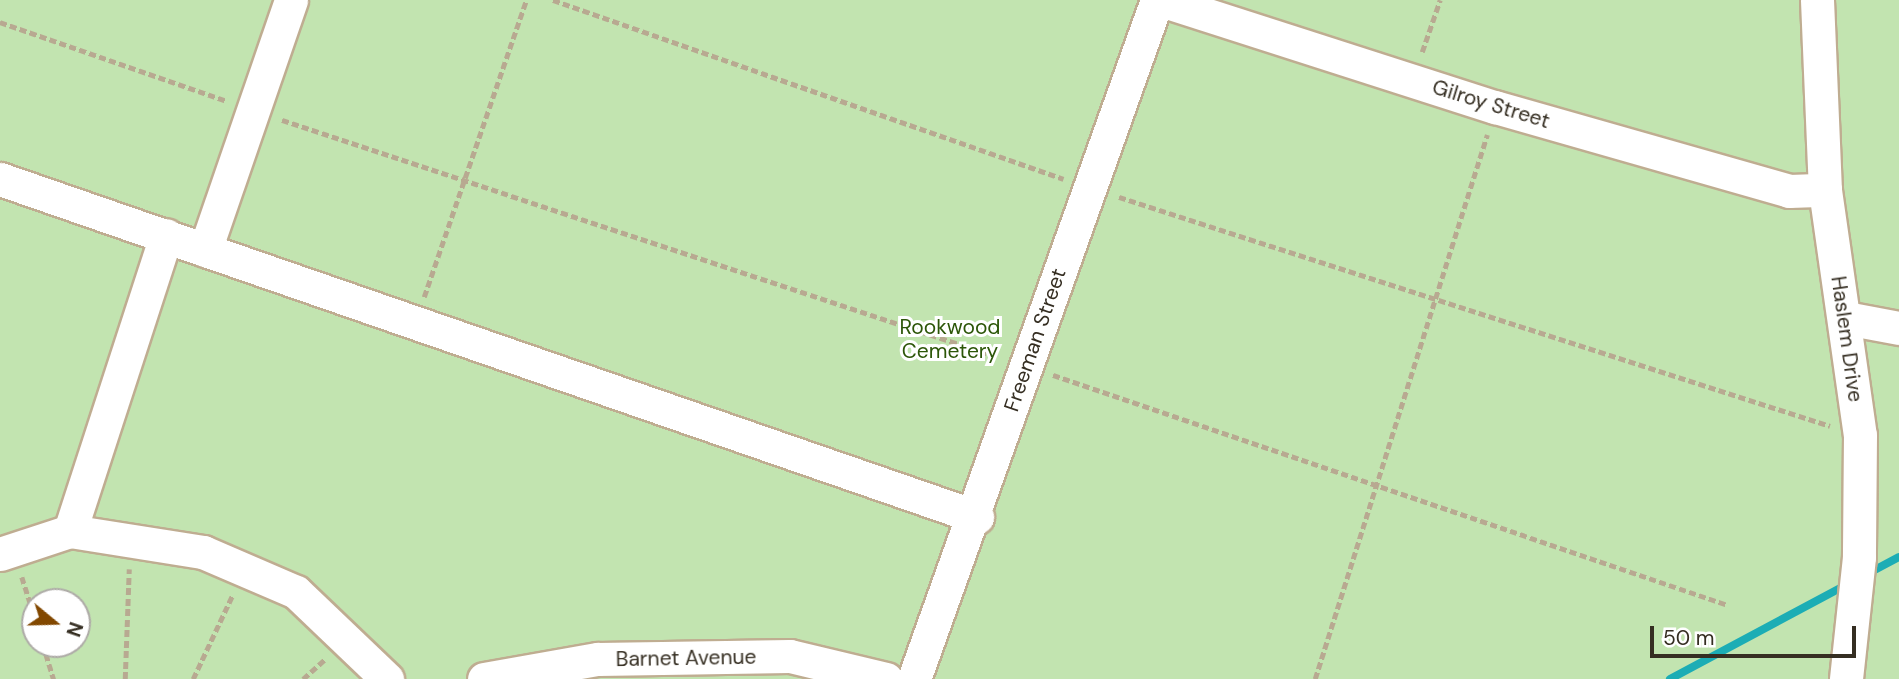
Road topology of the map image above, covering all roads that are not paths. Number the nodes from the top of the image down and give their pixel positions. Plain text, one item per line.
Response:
1 (291, 0) edge
2 (1159, 0) edge
3 (1817, 0) edge
4 (0, 179) edge
5 (1825, 190) junction
6 (166, 235) junction
7 (205, 250) junction
8 (1846, 318) junction
9 (1899, 328) edge
10 (977, 517) junction
11 (70, 531) junction
12 (7, 552) edge
13 (387, 679) edge
14 (484, 679) edge
15 (886, 679) edge
16 (914, 679) edge
17 (1846, 679) edge

1 - 7 street
2 - 5 street, Gilroy Street
2 - 10 street, Freeman Street
3 - 5 street, Haslem Drive
4 - 6 street
5 - 8 street, Haslem Drive
6 - 7 street
6 - 11 street
7 - 10 street
8 - 9 street
8 - 17 street, Haslem Drive
10 - 16 street, Freeman Street
11 - 12 street
11 - 13 street
14 - 15 street, Barnet Avenue

